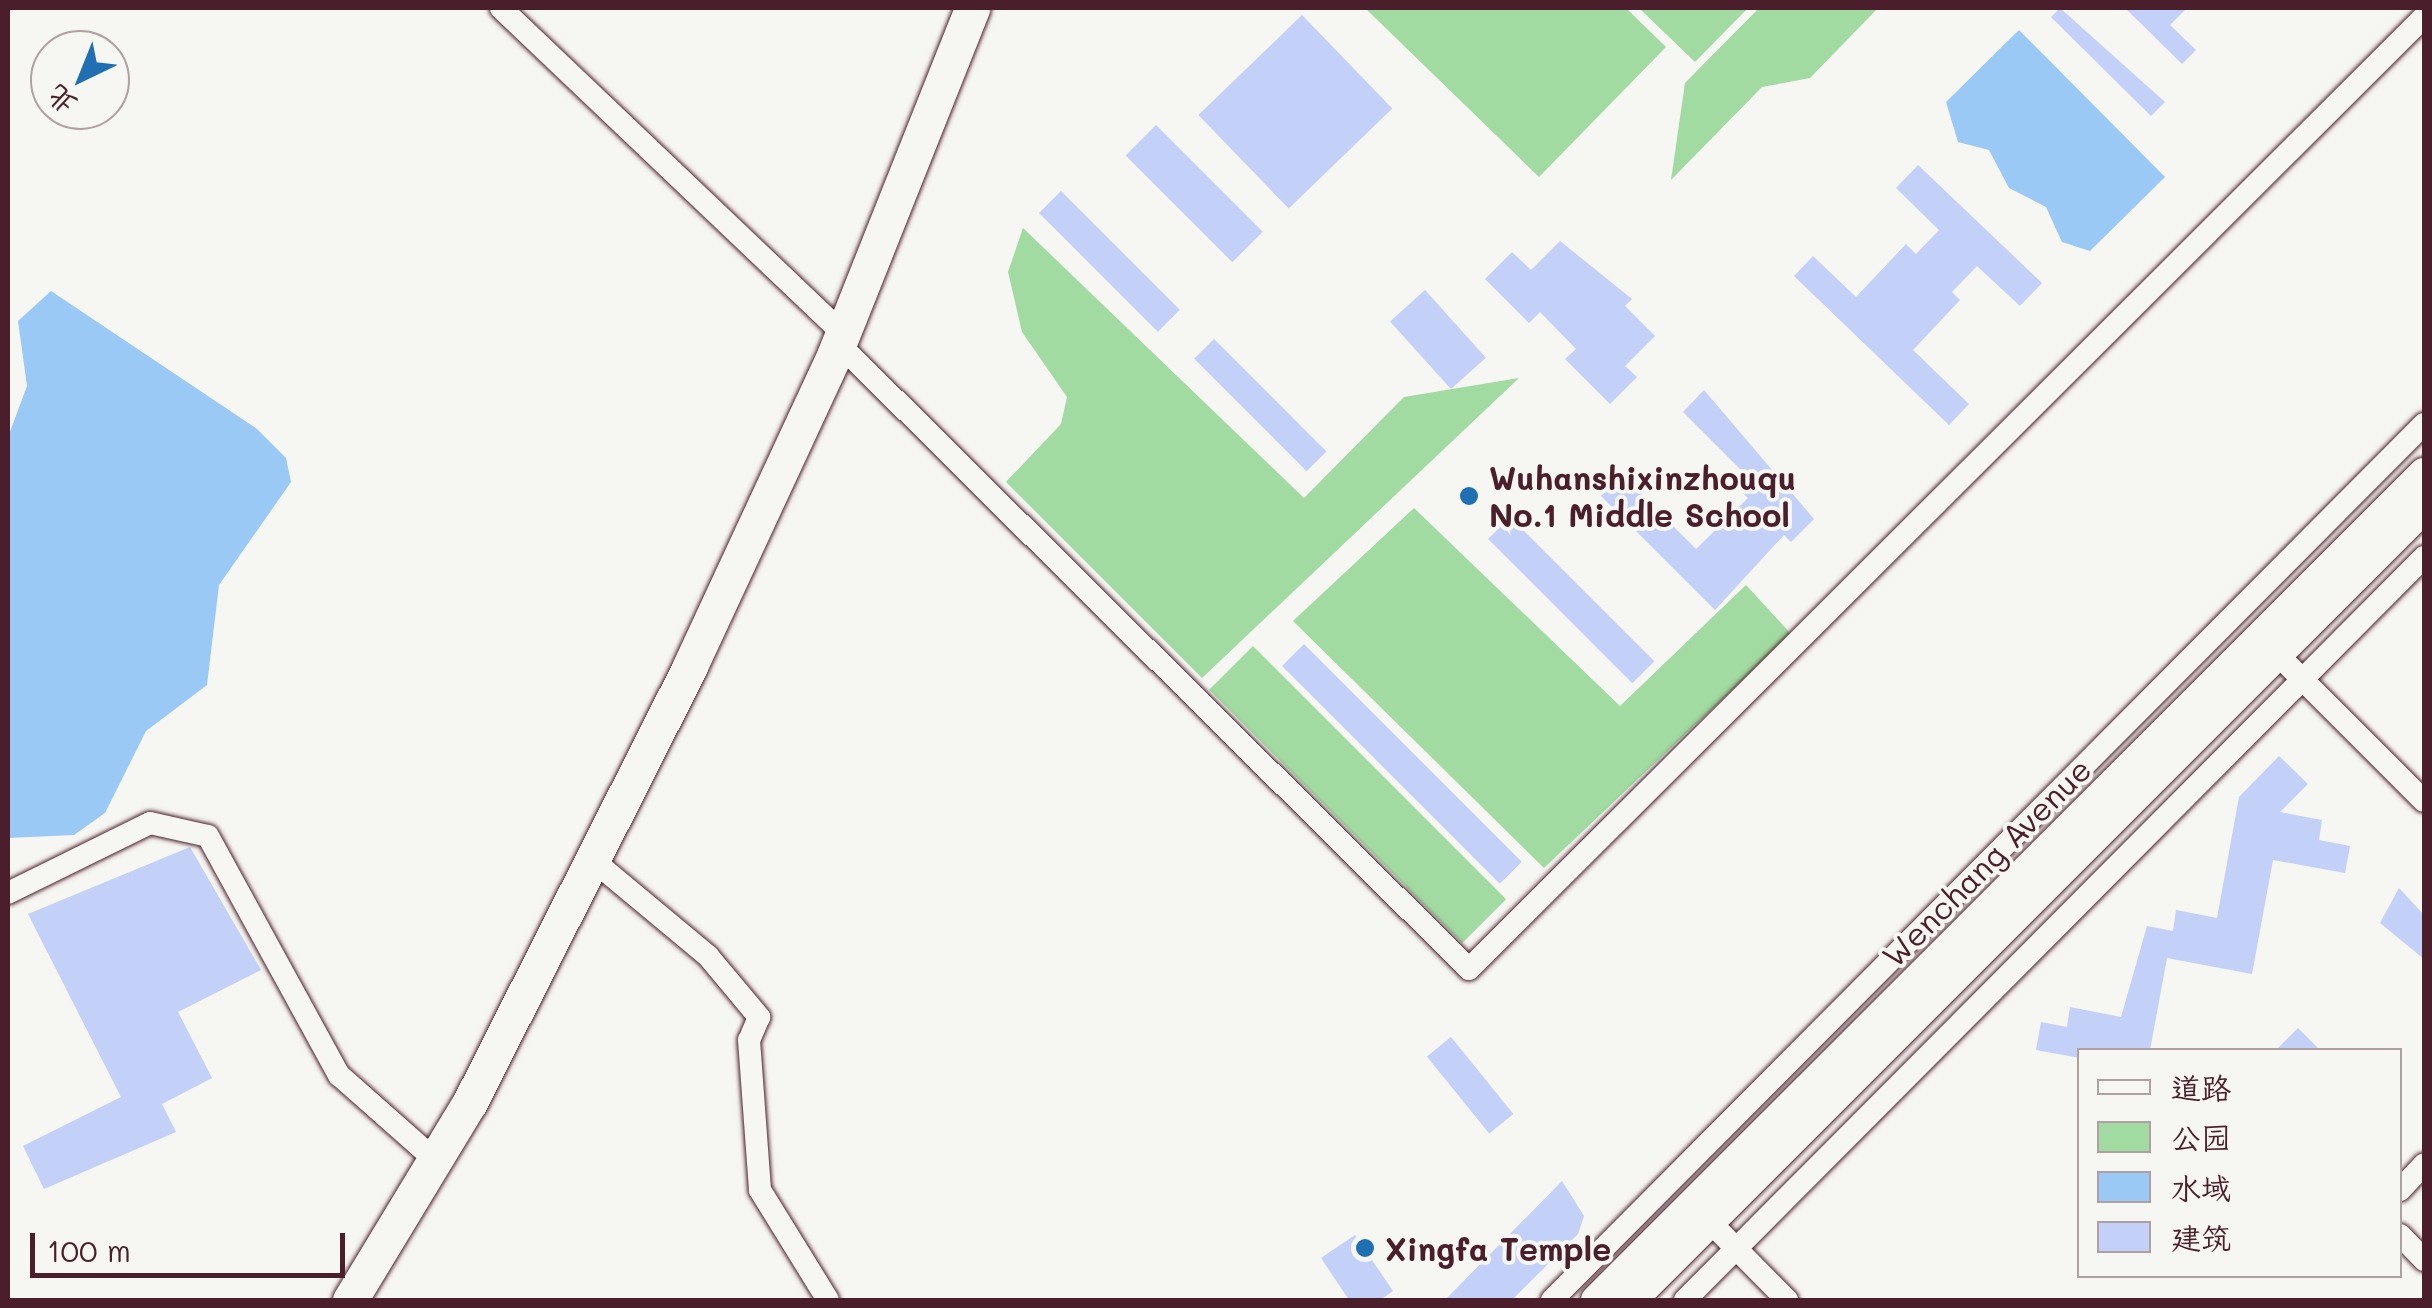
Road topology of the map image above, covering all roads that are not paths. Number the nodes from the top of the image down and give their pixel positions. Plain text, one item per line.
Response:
1 (501, 8) edge
2 (972, 8) edge
3 (2424, 17) edge
4 (841, 339) junction
5 (2424, 424) edge
6 (2424, 473) edge
7 (2424, 508) edge
8 (2424, 556) edge
9 (2278, 655) junction
10 (2302, 679) junction
11 (2424, 801) edge
12 (594, 862) junction
13 (8, 893) edge
14 (435, 1160) junction
15 (2424, 1164) edge
16 (2402, 1188) edge
17 (1710, 1222) junction
18 (2402, 1237) edge
19 (1736, 1249) junction
20 (2424, 1260) edge
21 (350, 1300) edge
22 (828, 1300) edge
23 (1552, 1300) edge
24 (1596, 1300) edge
25 (1632, 1300) edge
26 (1685, 1300) edge
27 (1787, 1300) edge

1 - 4 street
2 - 4 highway
3 - 4 street
4 - 12 highway
5 - 23 street
6 - 24 main road, Wenchang Avenue
7 - 9 main road, Wenchang Avenue
8 - 10 street
9 - 10 street
9 - 17 main road, Wenchang Avenue
10 - 11 street
10 - 19 street
12 - 14 highway
12 - 22 street
13 - 14 street
14 - 21 highway
15 - 16 street
17 - 19 street
17 - 25 main road, Wenchang Avenue
18 - 20 street
19 - 26 street
19 - 27 street

